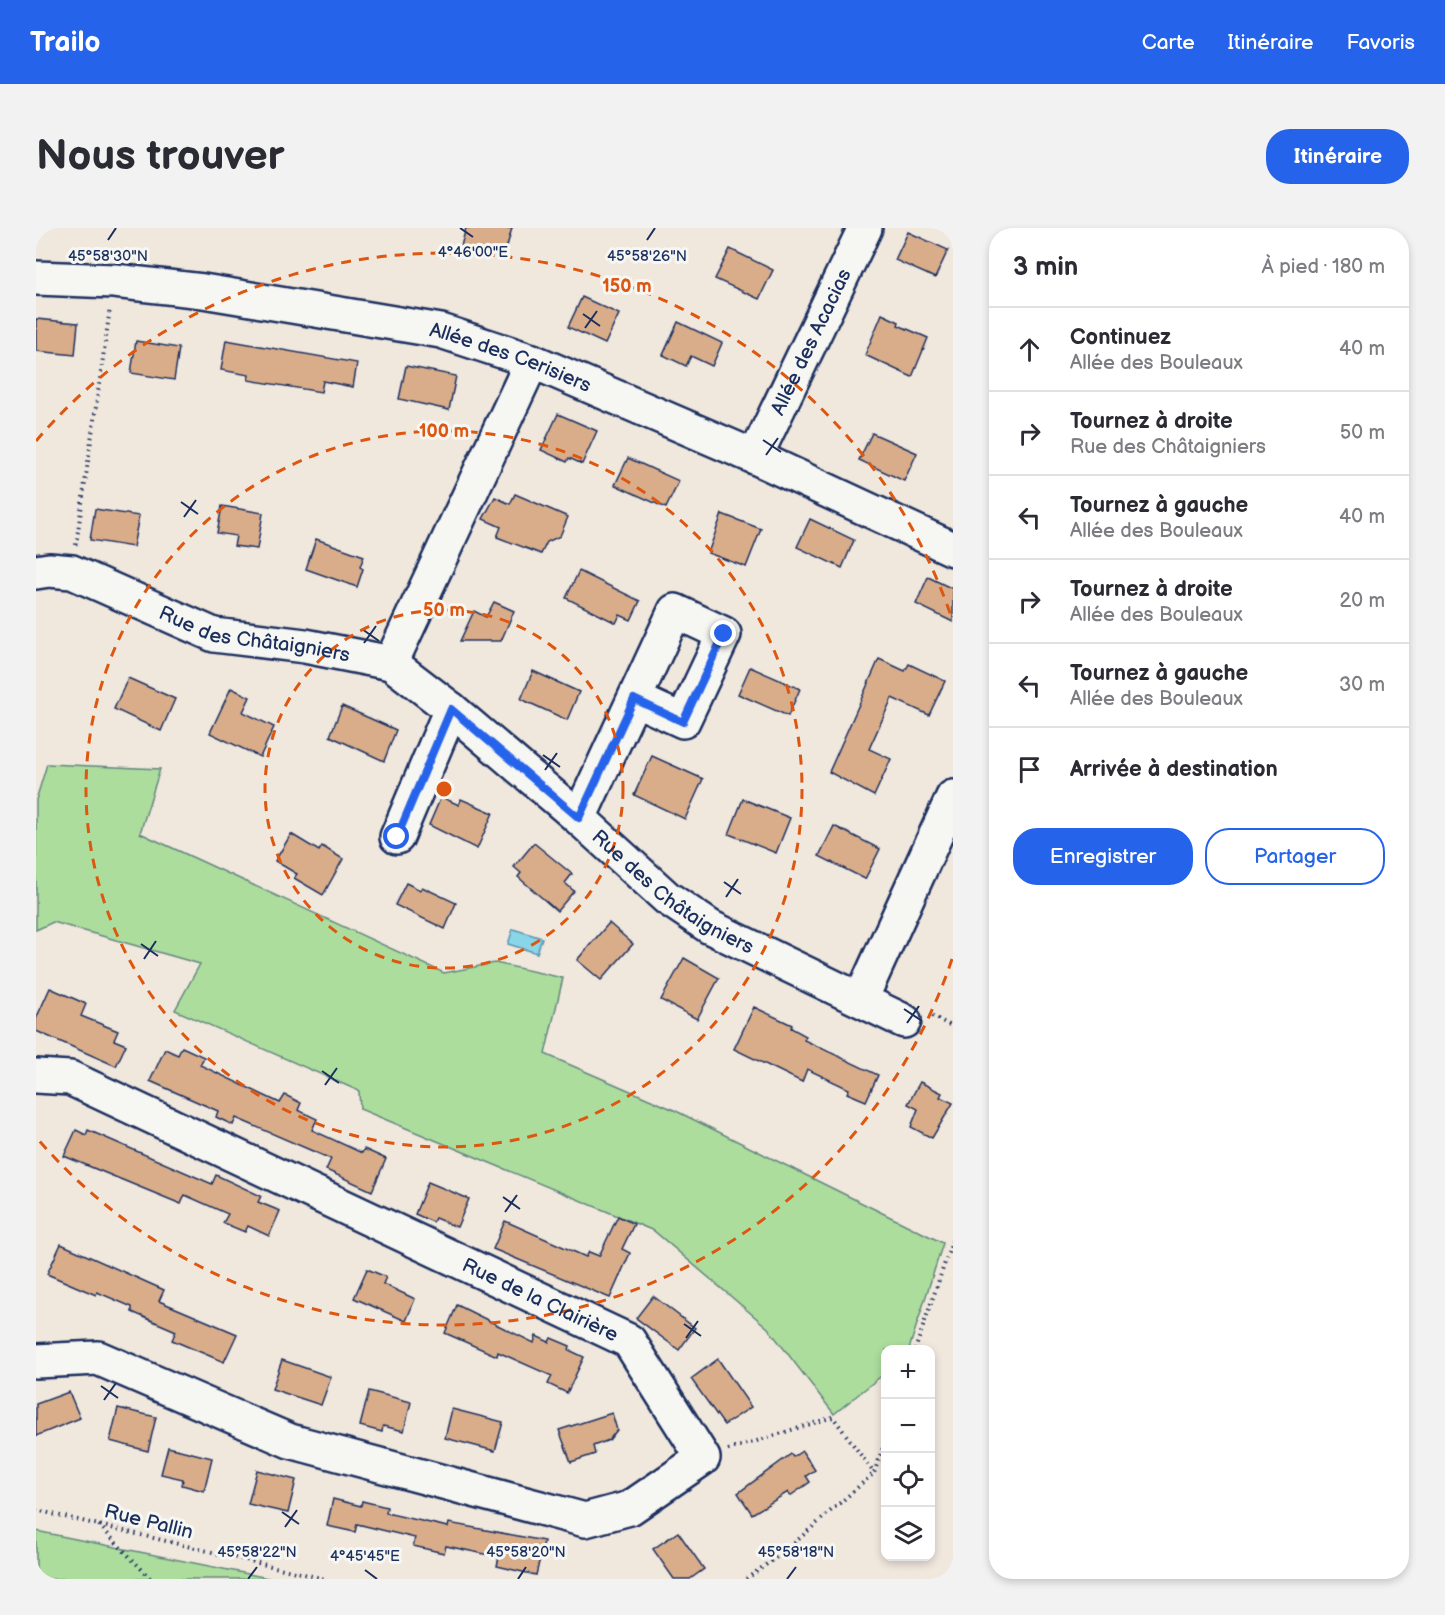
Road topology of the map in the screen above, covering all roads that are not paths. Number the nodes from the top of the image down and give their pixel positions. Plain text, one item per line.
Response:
1 (865, 228) edge
2 (36, 278) edge
3 (532, 361) junction
4 (755, 457) junction
5 (953, 549) edge
6 (36, 572) edge
7 (391, 663) junction
8 (634, 699) dead end
9 (451, 709) junction
10 (953, 797) edge
11 (579, 818) junction
12 (397, 837) dead end
13 (861, 999) junction
14 (904, 1021) dead end
15 (36, 1076) edge
16 (36, 1361) edge

1 - 4 street, Allée des Acacias
2 - 3 street, Allée des Cerisiers
3 - 4 street, Allée des Cerisiers
3 - 7 street
4 - 5 street, Allée des Cerisiers
6 - 7 street, Rue des Châtaigniers
7 - 9 street, Rue des Châtaigniers
8 - 11 street
9 - 11 street, Rue des Châtaigniers
9 - 12 street
10 - 13 street
11 - 13 street, Rue des Châtaigniers
13 - 14 street, Rue des Châtaigniers
15 - 16 street, Rue de la Clairière

